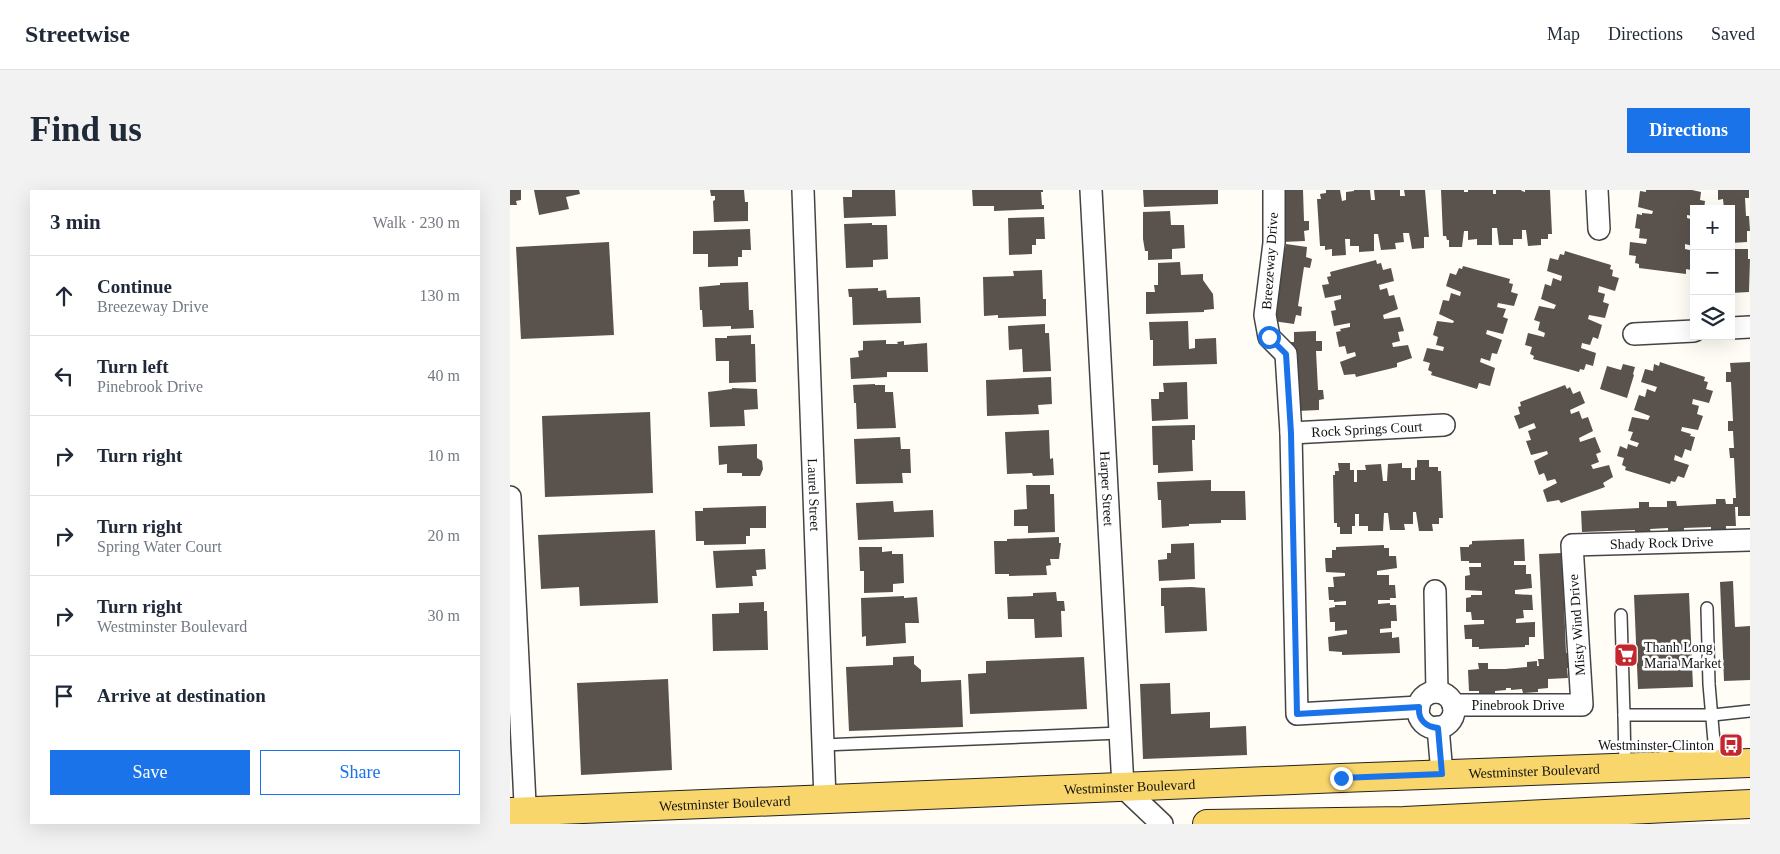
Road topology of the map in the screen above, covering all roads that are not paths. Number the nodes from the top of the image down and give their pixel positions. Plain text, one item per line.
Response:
1 (803, 190) edge
2 (1090, 190) edge
3 (1274, 190) edge
4 (1596, 190) edge
5 (1599, 229) dead end
6 (1750, 327) edge
7 (1735, 328) edge
8 (1690, 330) edge
9 (1634, 334) dead end
10 (1444, 425) dead end
11 (1291, 433) junction
12 (510, 496) edge
13 (1750, 540) edge
14 (1572, 545) joint
15 (1435, 591) dead end
16 (1707, 608) dead end
17 (1621, 615) dead end
18 (513, 640) edge
19 (514, 680) edge
20 (1436, 692) junction
21 (1582, 705) joint
22 (1453, 706) junction
23 (1419, 707) junction
24 (1750, 711) edge
25 (1624, 715) junction
26 (1712, 715) junction
27 (1438, 728) junction
28 (1120, 733) junction
29 (823, 745) junction
30 (1750, 764) edge
31 (1716, 765) junction
32 (1625, 768) junction
33 (1442, 774) junction
34 (1123, 787) junction
35 (825, 800) junction
36 (1750, 804) edge
37 (520, 816) edge
38 (1570, 819) edge
39 (1519, 820) edge
40 (1404, 822) edge
41 (1162, 824) edge
42 (1207, 824) edge

1 - 29 street, Laurel Street
2 - 28 street, Harper Street
3 - 11 street, Breezeway Drive
4 - 5 street
6 - 7 street
8 - 9 street
10 - 11 street, Rock Springs Court
11 - 23 street, Breezeway Drive
12 - 18 street
13 - 14 street, Shady Rock Drive
14 - 21 street, Misty Wind Drive
15 - 20 street
16 - 26 lane
17 - 25 lane
18 - 19 street
19 - 37 street
20 - 22 street
20 - 23 street
21 - 22 street, Pinebrook Drive
22 - 27 street
23 - 27 street
24 - 26 lane
25 - 26 lane
25 - 32 lane
26 - 31 lane
27 - 33 street
28 - 29 lane
28 - 34 street, Harper Street
29 - 35 street, Laurel Street
30 - 31 main road, Westminster Boulevard
31 - 32 main road, Westminster Boulevard
32 - 33 main road, Westminster Boulevard
33 - 34 main road, Westminster Boulevard
34 - 35 main road, Westminster Boulevard
34 - 41 street
35 - 37 main road, Westminster Boulevard
36 - 38 main road
38 - 39 main road
39 - 40 main road
40 - 42 main road

